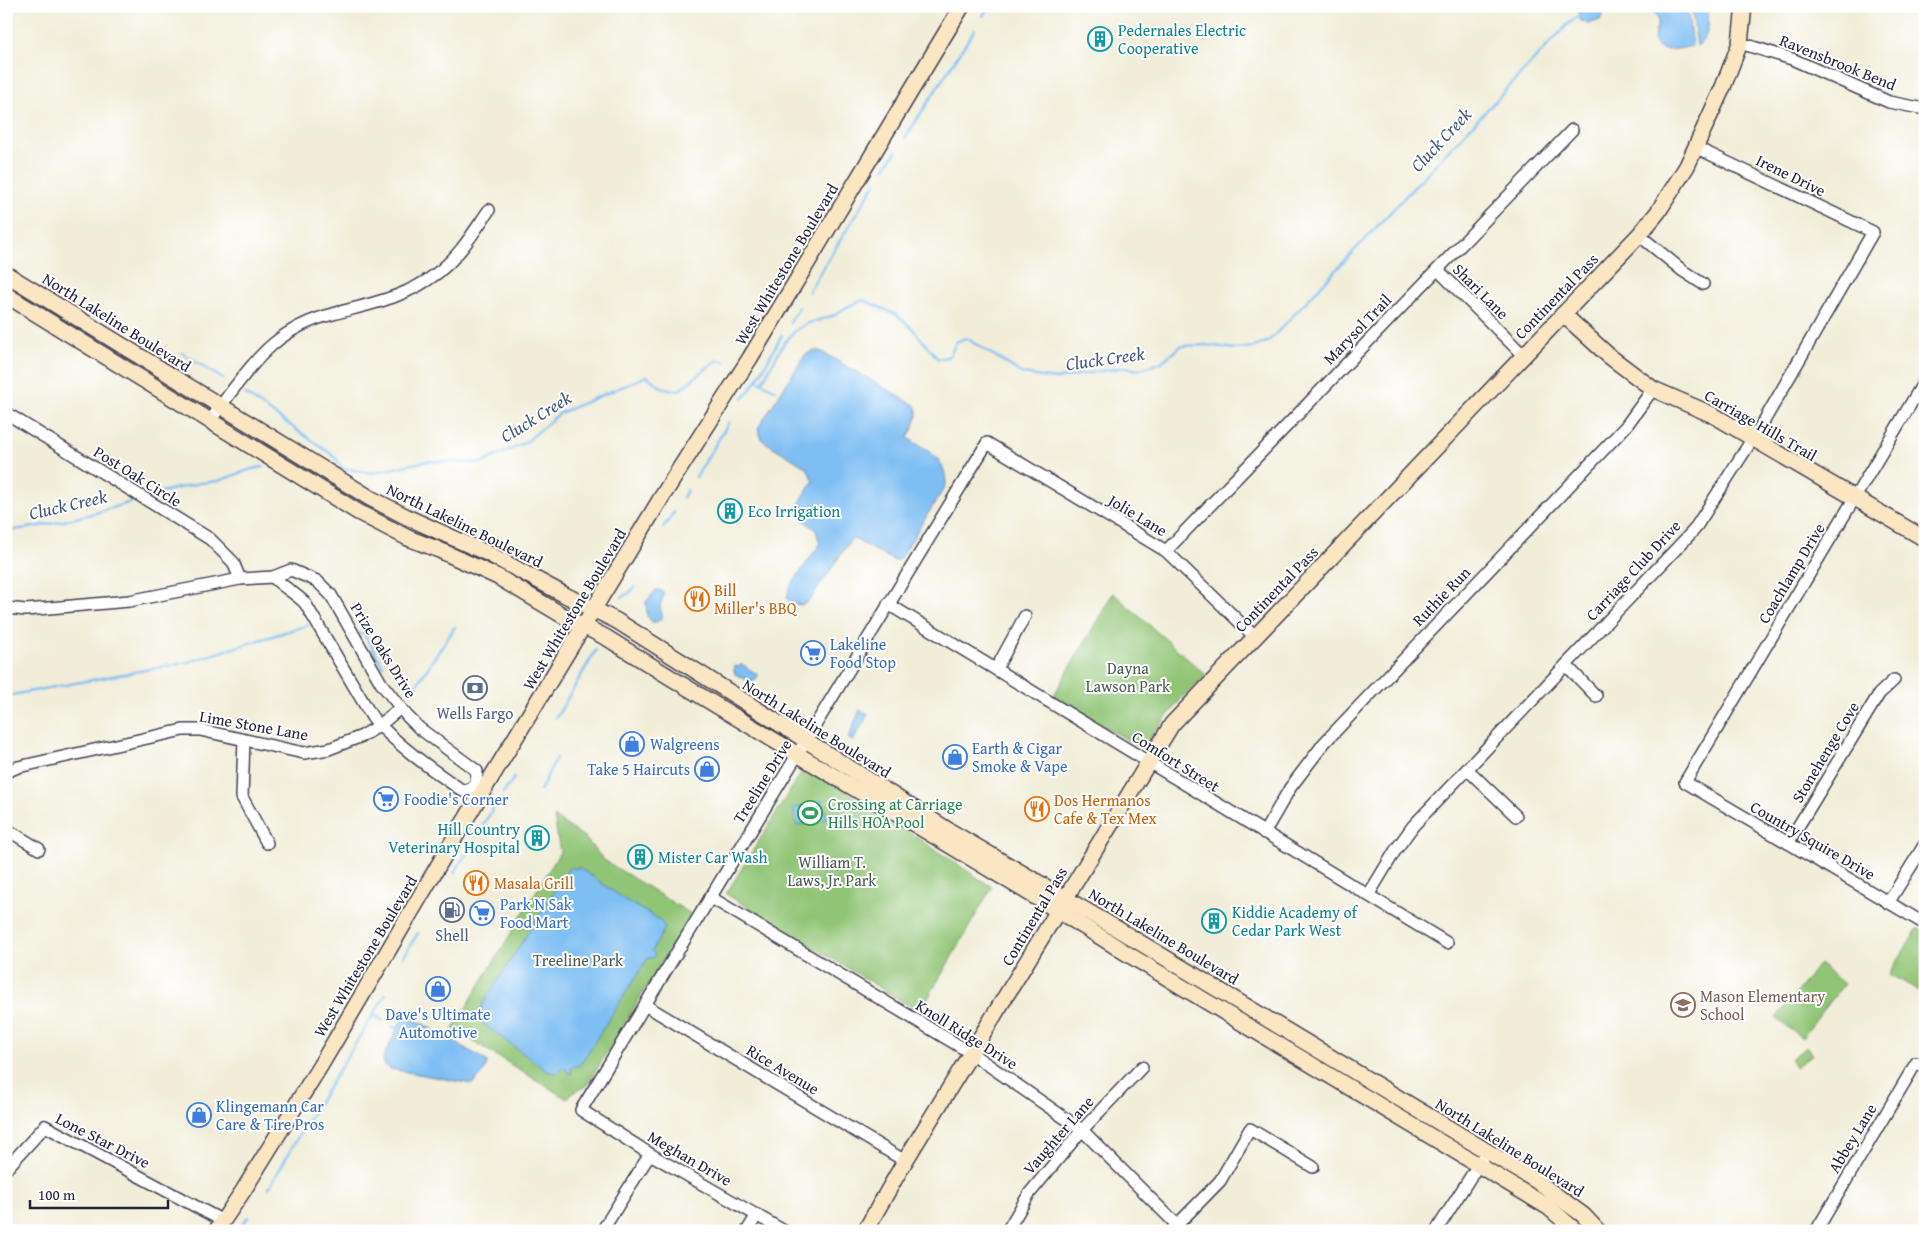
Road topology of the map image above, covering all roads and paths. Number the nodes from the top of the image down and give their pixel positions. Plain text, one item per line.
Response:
1 (962, 6) edge
2 (1744, 6) edge
3 (1740, 43) junction
4 (1925, 109) edge
5 (1572, 130) dead end
6 (1695, 147) junction
7 (489, 210) dead end
8 (1873, 232) joint
9 (1639, 235) junction
10 (1438, 270) junction
11 (6, 274) edge
12 (1703, 284) dead end
13 (6, 295) edge
14 (68, 312) junction
15 (1563, 314) junction
16 (57, 327) junction
17 (1524, 356) junction
18 (1925, 380) edge
19 (1652, 389) junction
20 (219, 406) junction
21 (6, 413) edge
22 (211, 421) junction
23 (1752, 438) junction
24 (987, 443) joint
25 (1854, 498) junction
26 (1925, 539) edge
27 (1166, 551) junction
28 (273, 577) junction
29 (240, 579) junction
30 (888, 604) junction
31 (6, 608) edge
32 (594, 609) junction
33 (1025, 616) dead end
34 (584, 626) junction
35 (1255, 637) junction
36 (1566, 665) junction
37 (996, 669) junction
38 (1894, 680) dead end
39 (1596, 696) dead end
40 (400, 708) junction
41 (380, 726) junction
42 (244, 740) junction
43 (801, 747) junction
44 (1148, 763) junction
45 (1467, 769) junction
46 (6, 772) edge
47 (1685, 782) joint
48 (480, 789) junction
49 (1516, 816) dead end
50 (6, 828) edge
51 (1264, 834) junction
52 (267, 843) dead end
53 (1788, 844) junction
54 (1925, 844) edge
55 (39, 849) dead end
56 (1369, 894) junction
57 (710, 897) junction
58 (1888, 903) junction
59 (1061, 904) junction
60 (1925, 924) edge
61 (1447, 943) dead end
62 (645, 1005) junction
63 (971, 1054) junction
64 (1920, 1065) edge
65 (1142, 1067) dead end
66 (581, 1110) joint
67 (1082, 1130) junction
68 (1487, 1151) junction
69 (650, 1154) junction
70 (905, 1161) junction
71 (1478, 1165) junction
72 (1313, 1167) dead end
73 (6, 1169) edge
74 (757, 1215) junction
75 (220, 1226) edge
76 (1177, 1229) edge
77 (602, 1231) edge
78 (747, 1231) edge
79 (784, 1231) edge
80 (865, 1231) edge
81 (1007, 1231) edge
82 (1436, 1231) edge
83 (1576, 1231) edge
84 (1598, 1231) edge
85 (1816, 1231) edge

1 - 32 main road, West Whitestone Boulevard
2 - 3 main road, Continental Pass
3 - 4 street, Ravensbrook Bend
3 - 6 main road, Continental Pass
5 - 10 street, Marysol Trail
6 - 8 street, Irene Drive
6 - 9 main road, Continental Pass
7 - 20 street
8 - 23 street, Carriage Club Drive
9 - 12 street
9 - 15 main road, Continental Pass
10 - 17 street, Shari Lane
10 - 27 street, Marysol Trail
11 - 14 main road, North Lakeline Boulevard
13 - 16 main road, North Lakeline Boulevard
14 - 16 main road
14 - 20 main road, North Lakeline Boulevard
15 - 17 main road, Continental Pass
15 - 19 main road, Carriage Hills Trail
16 - 22 main road, North Lakeline Boulevard
17 - 35 main road, Continental Pass
18 - 25 street, Coachlamp Drive
19 - 23 main road, Carriage Hills Trail
19 - 51 street, Ruthie Run
20 - 22 street
20 - 32 main road, North Lakeline Boulevard
21 - 29 street, Post Oak Circle
22 - 34 main road, North Lakeline Boulevard
23 - 25 main road, Carriage Hills Trail
23 - 36 street, Carriage Club Drive
24 - 27 street, Jolie Lane
24 - 30 street, Treeline Drive
25 - 26 main road, Carriage Hills Trail
25 - 47 street, Coachlamp Drive
27 - 35 street, Jolie Lane
28 - 29 street, Prize Oaks Drive
28 - 40 street, Prize Oaks Drive
28 - 41 street
29 - 31 street, Prize Oaks Drive
30 - 37 street, Comfort Street
30 - 43 street, Treeline Drive
32 - 34 main road, West Whitestone Boulevard
32 - 43 main road, North Lakeline Boulevard
33 - 37 street
34 - 43 main road, North Lakeline Boulevard
34 - 48 main road, West Whitestone Boulevard
35 - 44 main road, Continental Pass
36 - 39 street
36 - 45 street, Carriage Club Drive
37 - 44 street, Comfort Street
38 - 53 street, Stonehenge Cove
40 - 41 street, Lime Stone Lane
40 - 48 street, Prize Oaks Drive
41 - 42 street, Lime Stone Lane
41 - 48 street
42 - 46 street, Lime Stone Lane
42 - 52 street
43 - 57 street, Treeline Drive
43 - 59 main road, North Lakeline Boulevard
44 - 51 street, Comfort Street
44 - 59 main road, Continental Pass
45 - 49 street
45 - 56 street, Carriage Club Drive
47 - 53 street, Country Squire Drive
48 - 75 main road, West Whitestone Boulevard
50 - 55 street
51 - 56 street, Comfort Street
53 - 58 street, Country Squire Drive
54 - 58 street
56 - 61 street, Comfort Street
57 - 62 street, Treeline Drive
57 - 63 street, Knoll Ridge Drive
58 - 60 street, Country Squire Drive
59 - 63 main road, Continental Pass
59 - 68 main road, North Lakeline Boulevard
59 - 71 main road, North Lakeline Boulevard
62 - 66 street, Treeline Drive
62 - 70 street, Rice Avenue
63 - 67 street, Knoll Ridge Drive
63 - 70 main road, Continental Pass
64 - 85 street, Abbey Lane
65 - 67 street, Vaughter Lane
66 - 69 street, Meghan Drive
67 - 76 street, Knoll Ridge Drive
67 - 81 street, Vaughter Lane
68 - 71 street
68 - 84 main road, North Lakeline Boulevard
69 - 74 street, Meghan Drive
69 - 77 street
70 - 80 main road, Continental Pass
71 - 82 street
71 - 83 main road, North Lakeline Boulevard
72 - 76 street
73 - 75 street, Lone Star Drive
74 - 78 street
74 - 79 street, Meghan Drive

